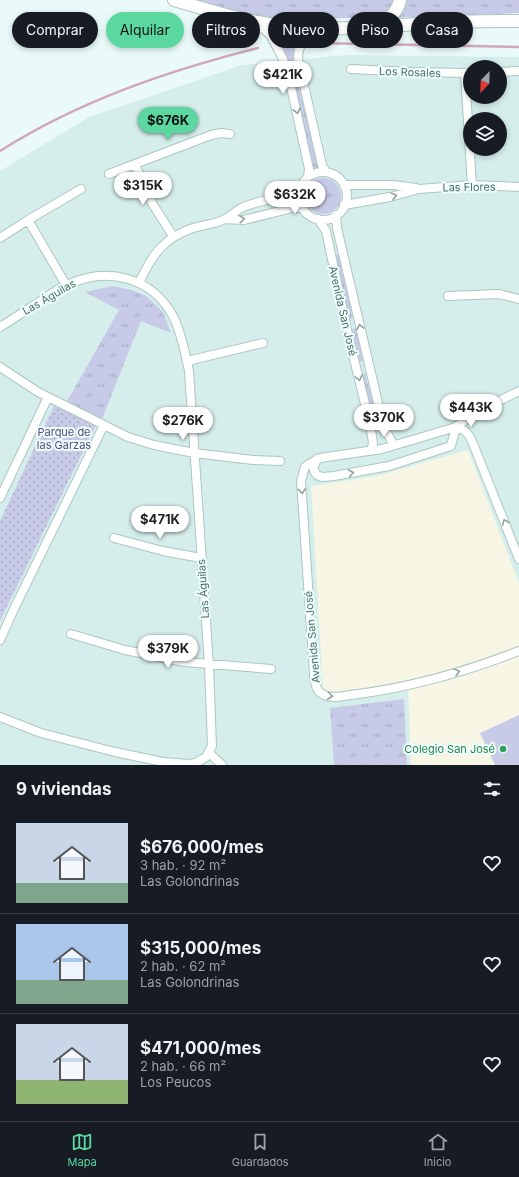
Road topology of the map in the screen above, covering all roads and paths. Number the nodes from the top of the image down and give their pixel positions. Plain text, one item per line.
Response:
1 (174, 0) edge
2 (400, 0) edge
3 (218, 12) edge
4 (395, 12) edge
5 (519, 21) edge
6 (403, 25) edge
7 (260, 27) edge
8 (300, 48) edge
9 (351, 69) dead end
10 (519, 71) edge
11 (507, 72) edge
12 (463, 73) edge
13 (468, 104) edge
14 (230, 134) dead end
15 (135, 164) junction
16 (326, 172) junction
17 (109, 174) dead end
18 (308, 177) junction
19 (344, 185) junction
20 (472, 185) junction
21 (519, 187) edge
22 (81, 189) dead end
23 (419, 189) junction
24 (299, 191) junction
25 (344, 205) junction
26 (303, 208) junction
27 (336, 215) junction
28 (225, 219) junction
29 (318, 219) junction
30 (28, 220) junction
31 (173, 236) junction
32 (0, 238) edge
33 (139, 282) junction
34 (66, 285) junction
35 (448, 296) dead end
36 (519, 299) edge
37 (0, 327) edge
38 (264, 343) dead end
39 (187, 361) junction
40 (0, 367) edge
41 (519, 391) edge
42 (48, 397) junction
43 (104, 425) junction
44 (456, 427) junction
45 (394, 445) junction
46 (371, 451) junction
47 (194, 453) junction
48 (317, 459) junction
49 (280, 461) dead end
50 (0, 498) edge
51 (114, 538) dead end
52 (201, 558) junction
53 (519, 559) edge
54 (71, 634) dead end
55 (0, 640) edge
56 (519, 651) edge
57 (209, 665) junction
58 (271, 669) dead end
59 (0, 717) edge
60 (209, 753) junction
61 (222, 765) edge

1 - 3 main road
2 - 4 main road
5 - 6 main road
7 -> 18 street
8 - 16 street
9 - 12 street, Los Rosales
10 - 11 street
13 - 20 street
14 - 15 street
15 - 17 street
15 - 31 street
16 - 18 street
16 - 19 street
18 - 24 street
19 - 23 street, Las Flores
19 - 25 street
20 - 21 street, Las Flores
20 - 23 street, Las Flores
22 - 30 street
25 -> 23 street, Las Flores
24 - 26 street
24 - 28 street
25 - 27 street
28 -> 26 street
26 - 29 street
27 - 29 street
45 -> 27 street, Avenida San José
28 - 31 street
29 -> 46 street, Avenida San José
30 - 32 street
30 - 34 street
31 - 33 street
33 - 34 street, Las Águilas
33 - 39 street, Las Águilas
34 - 37 street, Las Águilas
35 - 36 street
38 - 39 street
39 - 47 street, Las Águilas
40 - 42 street
41 - 44 street
42 - 43 street
42 - 50 street
43 - 47 street
43 - 55 street
44 - 45 street
48 -> 44 street
53 -> 44 street
45 - 46 street
46 - 48 street
47 - 49 street
47 - 52 street, Las Águilas
48 -> 56 street, Avenida San José
51 - 52 street
52 - 57 street, Las Águilas
54 - 57 street
57 - 58 street
57 - 60 street, Las Águilas
59 - 60 street
60 - 61 street

